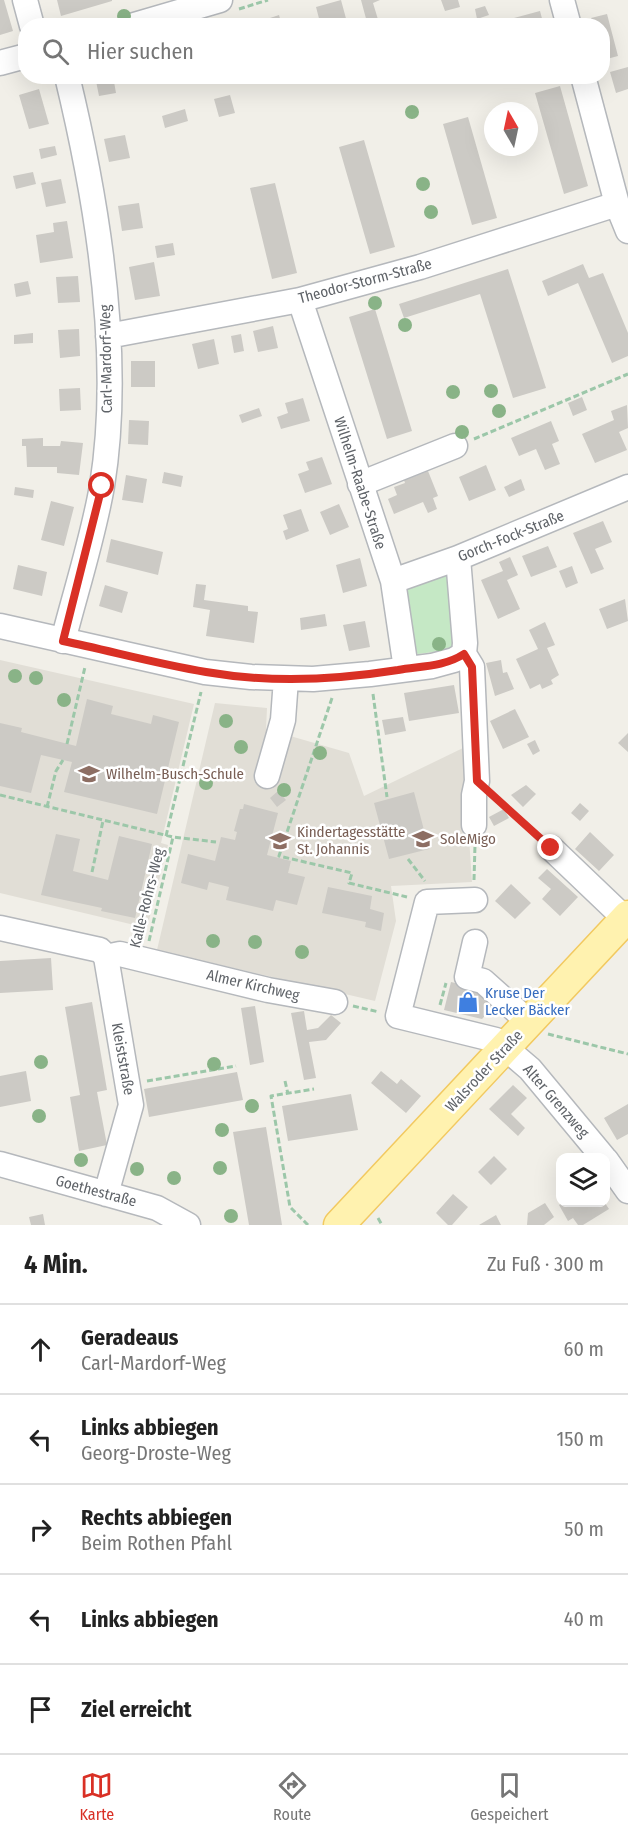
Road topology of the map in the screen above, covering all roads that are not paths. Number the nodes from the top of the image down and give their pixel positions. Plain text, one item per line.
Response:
1 (25, 0) edge
2 (220, 0) edge
3 (562, 0) edge
4 (30, 18) edge
5 (158, 18) edge
6 (567, 18) edge
7 (18, 58) edge
8 (0, 63) edge
9 (69, 84) edge
10 (585, 84) edge
11 (617, 204) junction
12 (628, 231) edge
13 (300, 300) junction
14 (108, 336) junction
15 (455, 446) road end
16 (360, 484) junction
17 (628, 487) edge
18 (458, 558) junction
19 (393, 580) junction
20 (0, 626) edge
21 (63, 641) junction
22 (464, 654) junction
23 (406, 669) junction
24 (286, 679) junction
25 (267, 776) dead end
26 (474, 825) road end
27 (551, 848) road end
28 (475, 890) road end
29 (623, 914) edge
30 (0, 928) edge
31 (475, 942) dead end
32 (106, 957) junction
33 (335, 1002) road end
34 (537, 1027) junction
35 (505, 1048) junction
36 (600, 1153) edge
37 (0, 1164) edge
38 (610, 1166) edge
39 (628, 1191) edge
40 (106, 1194) junction
41 (188, 1225) edge
42 (339, 1225) edge

1 - 4 street
2 - 5 street
3 - 6 street
7 - 8 street
9 - 14 street, Carl-Mardorf-Weg
10 - 11 street
11 - 12 street
11 - 13 street, Theodor-Storm-Straße
13 - 14 street, Theodor-Storm-Straße
13 - 16 street, Wilhelm-Raabe-Straße
14 - 21 street, Carl-Mardorf-Weg
15 - 16 street
16 - 19 street, Wilhelm-Raabe-Straße
17 - 18 street, Gorch-Fock-Straße
18 - 19 street, Gorch-Fock-Straße
18 - 22 street
19 - 23 street, Wilhelm-Raabe-Straße
20 - 21 street
21 - 24 street
22 - 23 street
22 - 26 street
23 - 24 street
24 - 25 street
27 - 29 street
28 - 35 street
29 - 34 main road, Walsroder Straße
30 - 32 street, Almer Kirchweg
31 - 34 street
32 - 33 street, Almer Kirchweg
32 - 40 street, Kleiststraße
34 - 35 main road, Walsroder Straße
35 - 36 street, Alter Grenzweg
35 - 42 main road, Walsroder Straße
37 - 40 street, Goethestraße
38 - 39 street, Alter Grenzweg
40 - 41 street, Goethestraße

